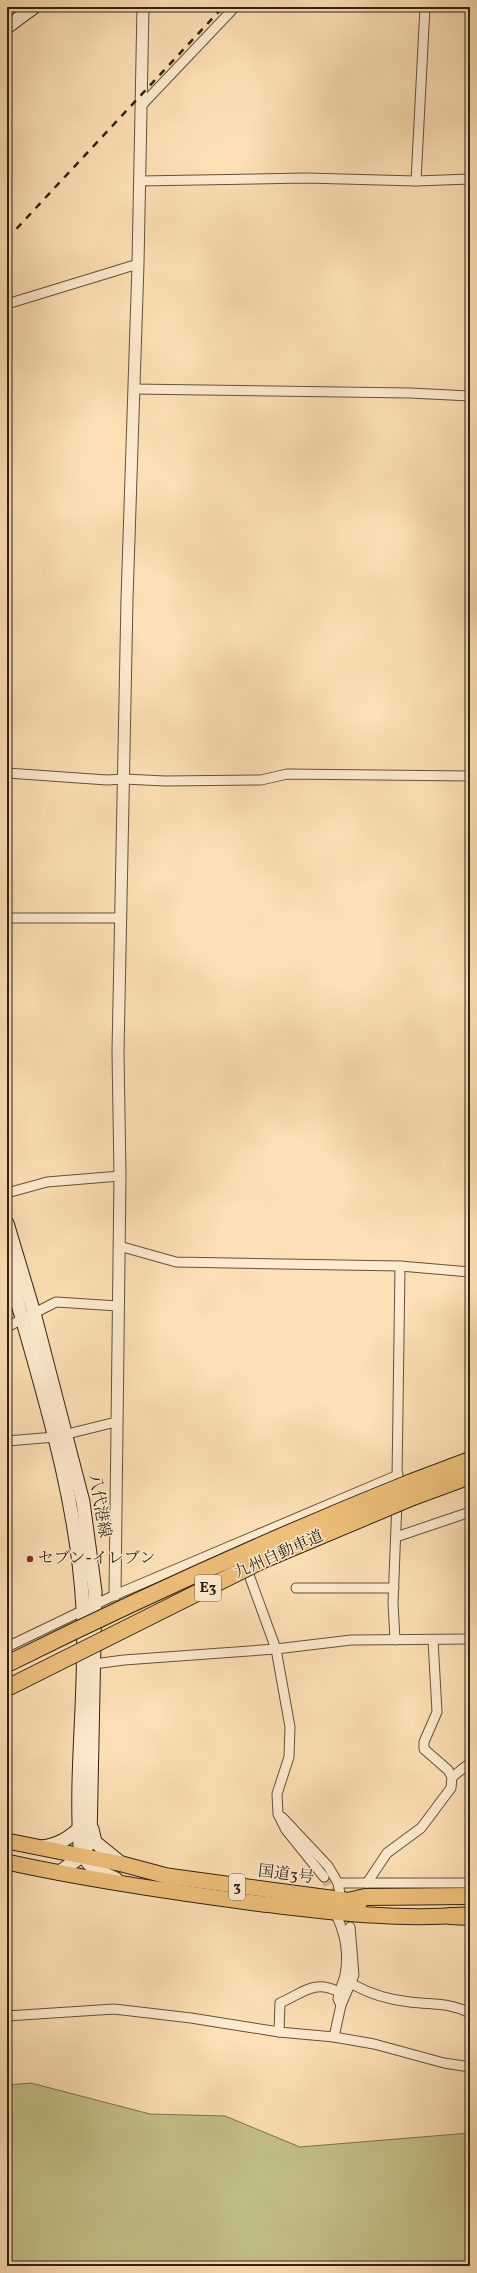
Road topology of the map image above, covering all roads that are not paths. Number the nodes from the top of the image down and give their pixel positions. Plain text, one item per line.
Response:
1 (34, 7) edge
2 (143, 7) edge
3 (235, 7) edge
4 (425, 7) edge
5 (7, 27) edge
6 (141, 106) junction
7 (470, 180) edge
8 (140, 181) junction
9 (416, 181) junction
10 (138, 264) junction
11 (7, 304) edge
12 (134, 389) junction
13 (470, 396) edge
14 (7, 773) edge
15 (470, 776) edge
16 (124, 779) junction
17 (7, 918) edge
18 (121, 918) junction
19 (120, 1176) junction
20 (7, 1193) edge
21 (7, 1223) edge
22 (119, 1246) junction
23 (7, 1265) edge
24 (400, 1266) junction
25 (470, 1272) edge
26 (118, 1306) junction
27 (34, 1313) junction
28 (22, 1320) junction
29 (7, 1328) edge
30 (116, 1422) junction
31 (60, 1436) junction
32 (7, 1441) edge
33 (470, 1460) edge
34 (470, 1476) edge
35 (406, 1485) junction
36 (470, 1512) edge
37 (396, 1537) junction
38 (236, 1545) junction
39 (296, 1588) dead end
40 (394, 1588) junction
41 (115, 1595) junction
42 (89, 1607) junction
43 (470, 1639) edge
44 (395, 1640) junction
45 (433, 1640) junction
46 (7, 1647) edge
47 (276, 1649) junction
48 (7, 1664) edge
49 (94, 1664) junction
50 (7, 1688) edge
51 (469, 1767) edge
52 (452, 1777) junction
53 (278, 1814) junction
54 (85, 1828) junction
55 (7, 1841) edge
56 (40, 1848) junction
57 (82, 1856) junction
58 (7, 1862) edge
59 (122, 1864) junction
60 (58, 1873) junction
61 (324, 1877) tunnel mouth
62 (126, 1883) junction
63 (338, 1883) junction
64 (367, 1883) junction
65 (470, 1883) edge
66 (470, 1896) edge
67 (470, 1902) edge
68 (341, 1904) junction
69 (450, 1916) joint
70 (470, 1916) edge
71 (350, 1927) tunnel mouth
72 (352, 1984) junction
73 (339, 1992) junction
74 (341, 2005) junction
75 (470, 2013) edge
76 (7, 2016) edge
77 (279, 2032) junction
78 (334, 2037) junction
79 (470, 2067) edge

1 - 5 main road
2 - 6 street
3 - 6 street
4 - 9 street
6 - 8 street
7 - 9 street
8 - 9 street
8 - 10 street
10 - 11 street
10 - 12 street
12 - 13 street
12 - 16 street
14 - 16 street
15 - 16 street
16 - 18 street
17 - 18 street
18 - 19 street
19 - 20 street
19 - 22 street
21 - 27 main road, 八代港線
22 - 24 street
22 - 26 street
23 - 28 main road, 八代港線
24 - 25 street
24 - 35 street
26 - 27 street
26 - 30 street
27 - 28 street
27 - 31 main road, 八代港線
28 - 29 street
28 - 31 main road, 八代港線
30 - 31 street
30 - 41 street
31 - 32 street
31 - 42 main road, 八代港線
33 - 35 highway, 九州自動車道 / E3
34 - 35 highway, 九州自動車道 / E3
35 - 37 street
35 - 38 street
35 - 48 highway, 九州自動車道 / E3, bridge
35 - 50 highway, 九州自動車道 / E3, bridge
36 - 37 street
37 - 40 street
38 - 41 street
38 - 47 street
39 - 40 street
40 - 44 street
41 - 42 street
42 - 46 street
42 - 49 main road, 八代港線
42 - 54 main road, 八代港線
43 - 45 street
44 - 45 street
44 - 47 street
45 - 52 street
47 - 49 street
47 - 53 street
49 - 54 main road, 八代港線
51 - 52 street
52 - 64 street
53 - 61 street
53 - 63 street
54 - 56 main road
54 - 57 main road, 八代港線
54 - 59 main road, 八代港線
55 - 56 highway, 国道3号 / 3
56 - 57 highway, 国道3号 / 3
57 - 59 highway, 国道3号 / 3
57 - 60 main road, 八代港線
57 - 62 main road
58 - 60 highway, 国道3号 / 3
59 - 68 highway, 国道3号 / 3
60 - 62 highway, 国道3号 / 3
62 - 68 highway, 国道3号 / 3
63 - 64 street
63 - 68 street
64 - 65 street
66 - 68 highway
67 - 68 highway, 国道3号 / 3
68 - 69 highway, 国道3号 / 3
68 - 73 street
69 - 70 highway
71 - 72 street
72 - 74 street
72 - 75 street
73 - 74 street
73 - 77 street
74 - 78 street
76 - 77 street
77 - 78 street
78 - 79 street

